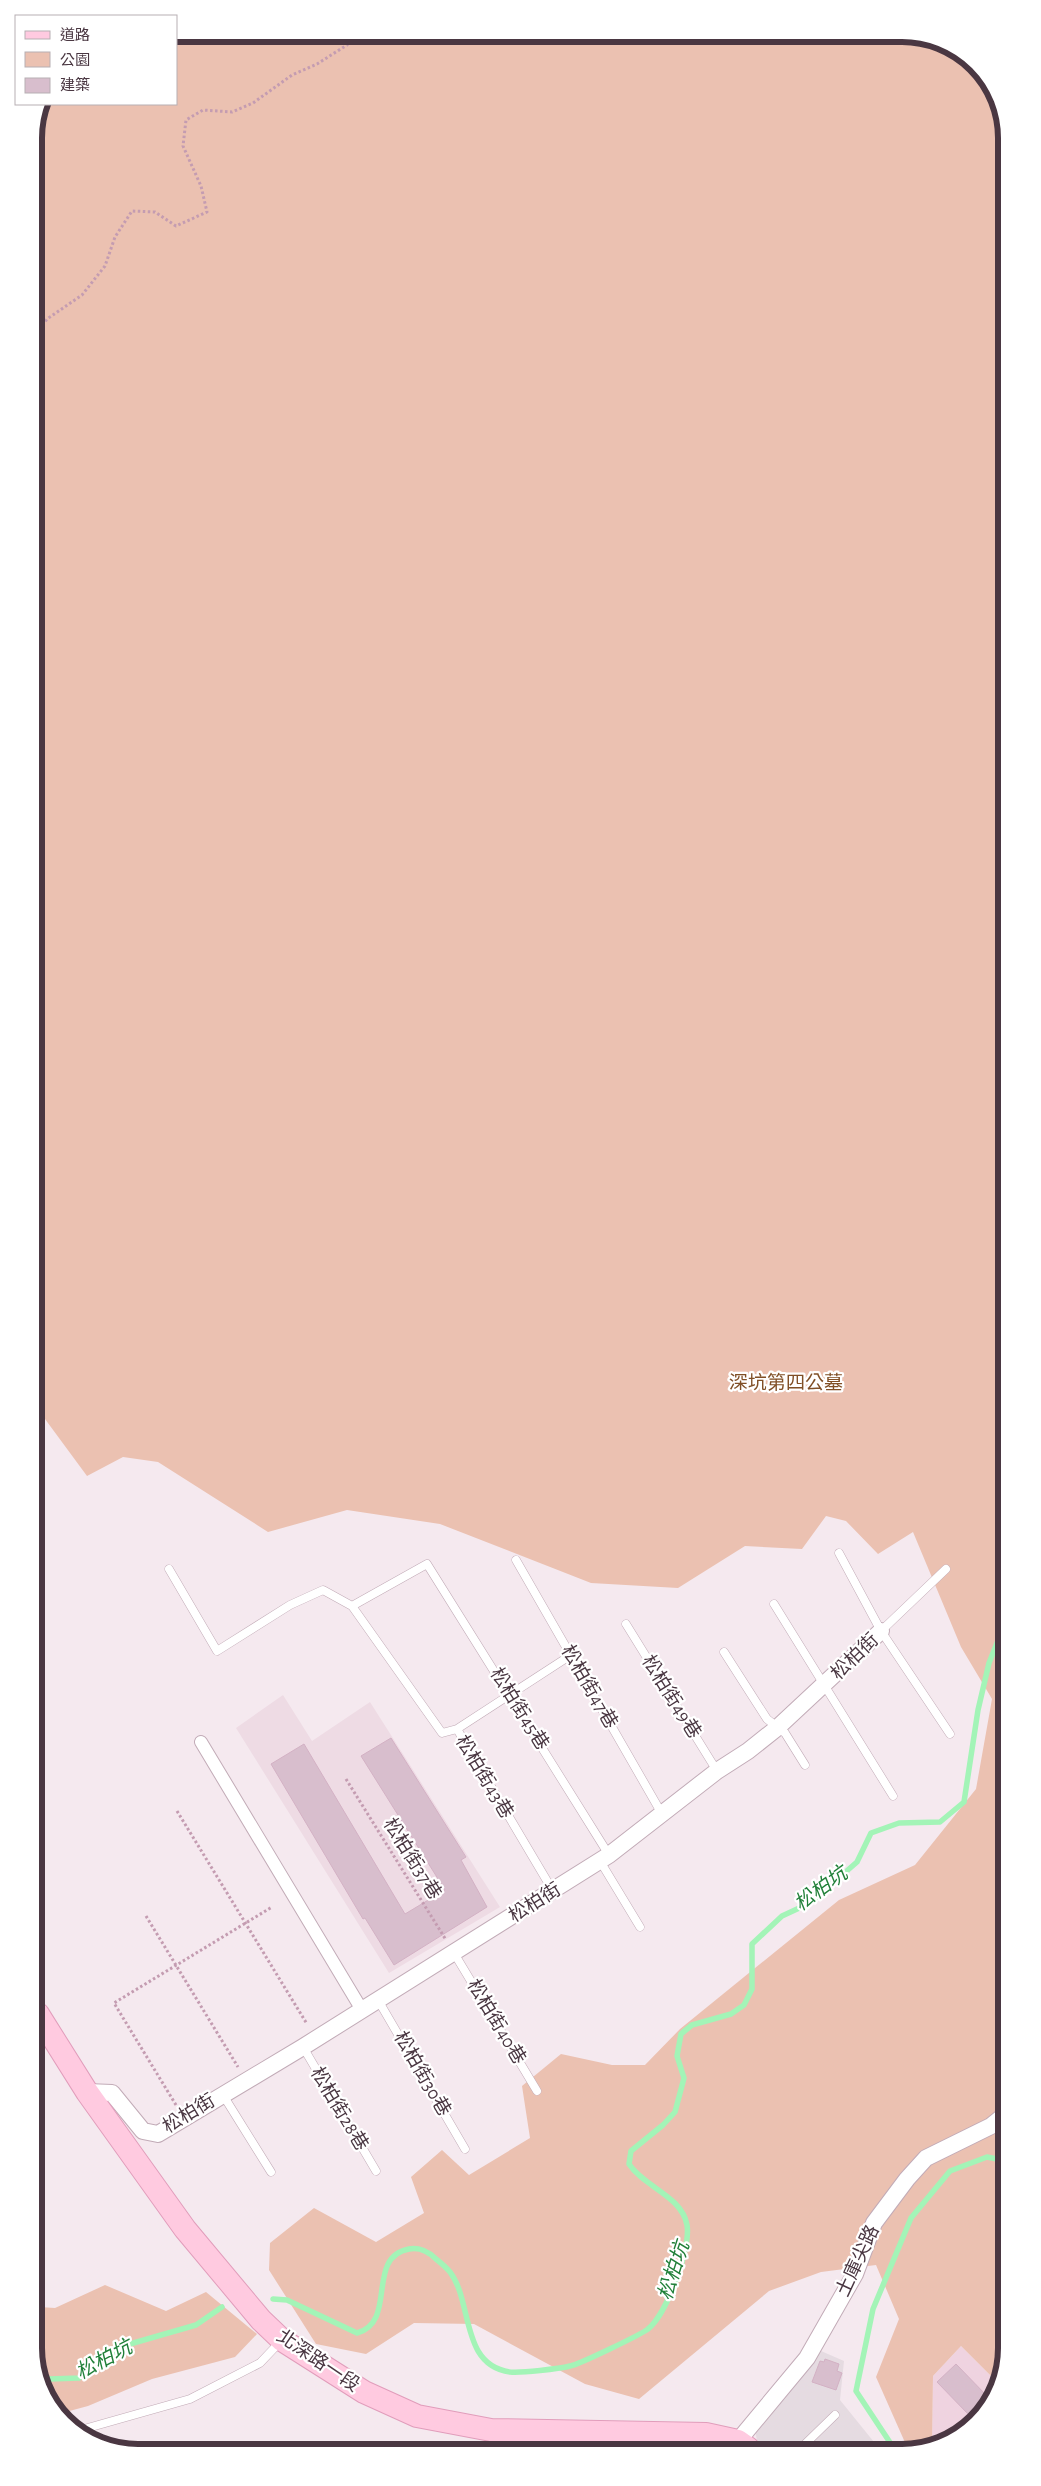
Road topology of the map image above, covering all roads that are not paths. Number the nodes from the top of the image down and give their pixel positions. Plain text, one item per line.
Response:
1 (839, 1554) dead end
2 (516, 1560) dead end
3 (169, 1569) dead end
4 (946, 1569) dead end
5 (774, 1604) dead end
6 (352, 1606) junction
7 (626, 1624) dead end
8 (881, 1631) junction
9 (724, 1652) dead end
10 (571, 1655) junction
11 (824, 1686) junction
12 (510, 1695) junction
13 (777, 1728) junction
14 (457, 1729) junction
15 (950, 1734) dead end
16 (201, 1742) dead end
17 (805, 1765) dead end
18 (717, 1771) junction
19 (893, 1796) dead end
20 (662, 1814) junction
21 (605, 1858) junction
22 (553, 1892) junction
23 (640, 1927) dead end
24 (454, 1953) junction
25 (378, 2000) junction
26 (362, 2010) junction
27 (42, 2021) edge
28 (310, 2043) junction
29 (537, 2091) dead end
30 (87, 2092) junction
31 (223, 2095) junction
32 (998, 2120) edge
33 (465, 2149) dead end
34 (376, 2171) dead end
35 (271, 2172) dead end
36 (282, 2340) junction
37 (835, 2415) dead end
38 (88, 2429) edge
39 (739, 2444) edge
40 (744, 2444) edge
41 (806, 2444) edge

1 - 8 lane
2 - 10 lane, 松柏街47巷
3 - 6 lane
4 - 8 lane, 松柏街
5 - 11 lane
6 - 12 lane, 松柏街45巷
6 - 14 lane, 松柏街43巷
7 - 18 lane, 松柏街49巷
8 - 11 street, 松柏街
8 - 15 lane
9 - 13 lane
10 - 12 lane
10 - 20 lane, 松柏街47巷
11 - 13 street, 松柏街
11 - 19 lane
12 - 14 lane
12 - 21 lane, 松柏街45巷
13 - 17 lane
13 - 18 street, 松柏街
14 - 22 lane, 松柏街43巷
16 - 26 street
18 - 20 street, 松柏街
20 - 21 street, 松柏街
21 - 22 street, 松柏街
21 - 23 lane, 松柏街45巷
22 - 24 street, 松柏街
24 - 25 street, 松柏街
24 - 29 lane, 松柏街40巷
25 - 26 street, 松柏街
25 - 33 lane, 松柏街30巷
26 - 28 street, 松柏街
27 - 30 main road, 北深路一段
28 - 31 street, 松柏街
28 - 34 lane, 松柏街28巷
30 - 31 street, 松柏街
30 - 36 main road, 北深路一段
31 - 35 lane
32 - 40 street, 土庫尖路
36 - 38 lane
36 - 39 main road, 北深路一段
37 - 41 lane

